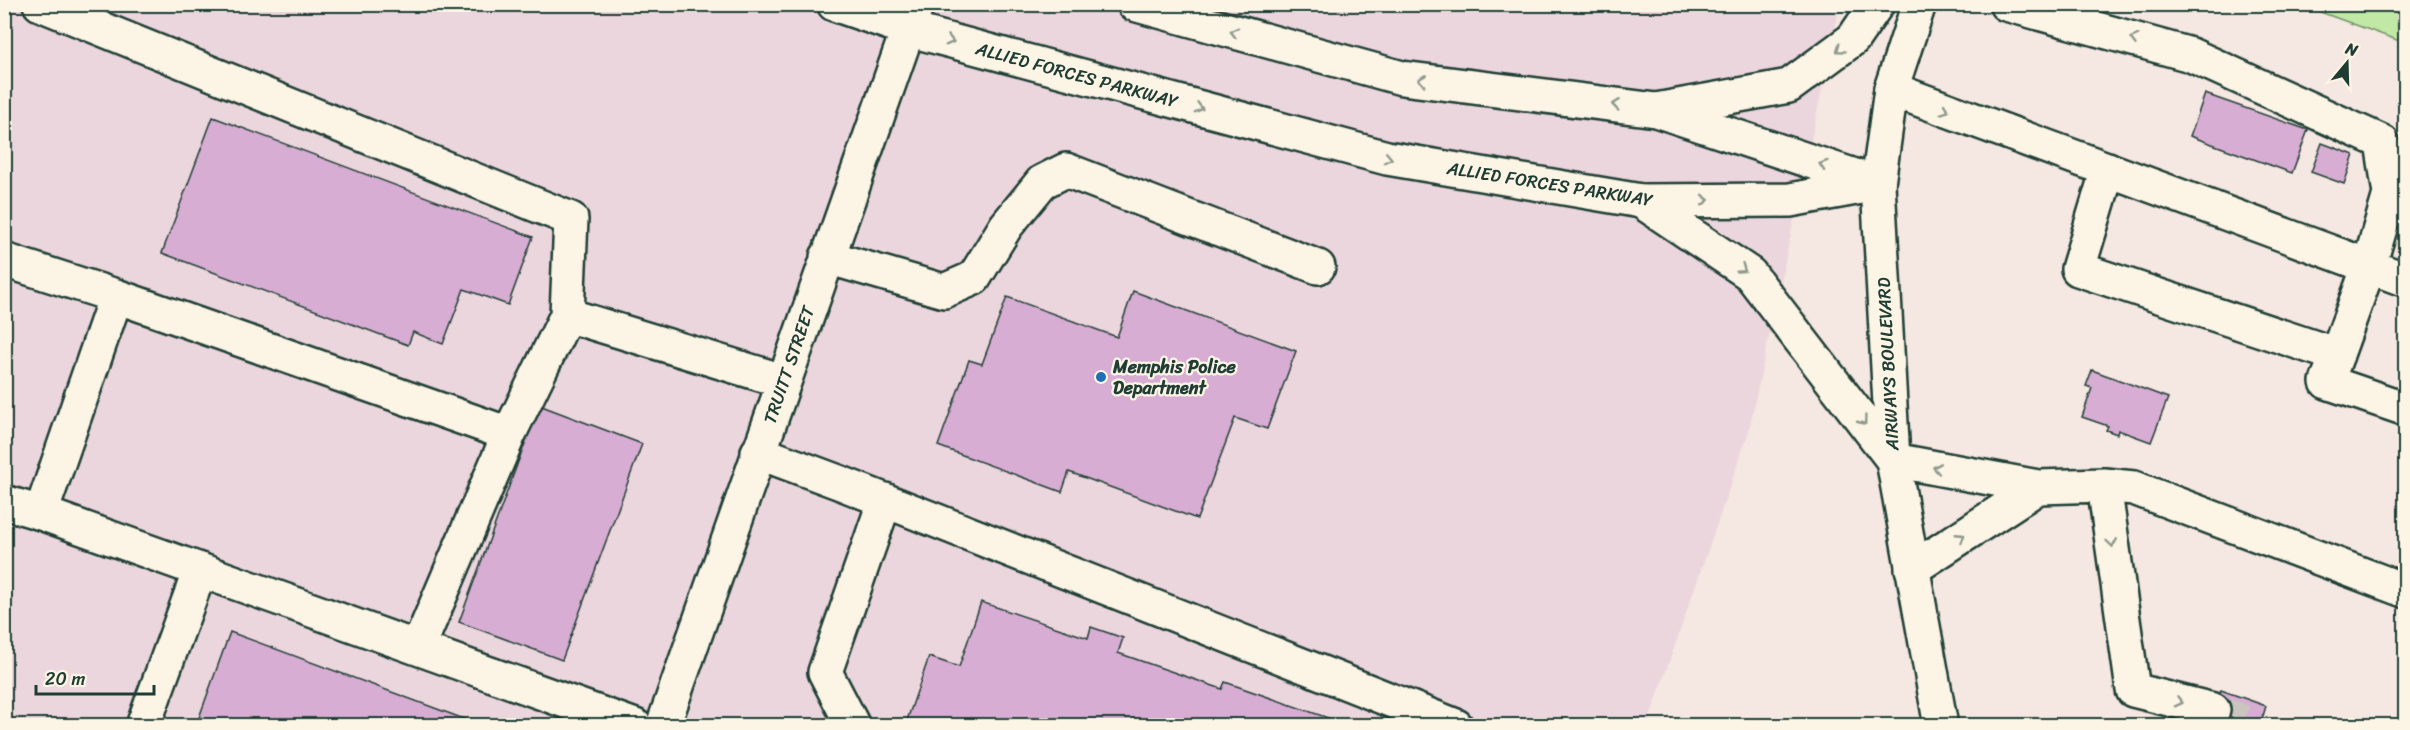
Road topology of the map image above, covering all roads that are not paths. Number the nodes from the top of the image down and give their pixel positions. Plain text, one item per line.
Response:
1 (40, 4) edge
2 (834, 4) edge
3 (1134, 4) edge
4 (1877, 4) edge
5 (1919, 4) edge
6 (2006, 4) edge
7 (912, 17) edge
8 (1891, 89) junction
9 (1656, 110) junction
10 (2108, 169) junction
11 (1878, 184) junction
12 (1641, 201) junction
13 (827, 257) junction
14 (4, 260) edge
15 (2369, 266) junction
16 (1318, 267) dead end
17 (2406, 280) edge
18 (116, 296) junction
19 (567, 315) junction
20 (2337, 355) junction
21 (783, 381) junction
22 (2406, 409) edge
23 (509, 434) junction
24 (758, 452) junction
25 (1893, 460) junction
26 (2104, 485) junction
27 (2038, 487) junction
28 (885, 500) junction
29 (6, 506) edge
30 (41, 513) junction
31 (1912, 569) junction
32 (200, 570) junction
33 (2406, 591) edge
34 (418, 648) junction
35 (2213, 710) tunnel mouth
36 (143, 726) edge
37 (635, 726) edge
38 (663, 726) edge
39 (853, 726) edge
40 (1456, 726) edge
41 (1941, 726) edge

1 - 19 street
2 - 7 street, ALLIED FORCES PARKWAY
9 -> 3 street
4 -> 9 street
5 - 8 street, AIRWAYS BOULEVARD
15 -> 6 street
7 -> 12 street, ALLIED FORCES PARKWAY
7 - 13 street, TRUITT STREET
8 -> 10 street
8 - 11 street, AIRWAYS BOULEVARD
11 -> 9 street
10 - 15 street
10 - 20 street
12 -> 11 street, ALLIED FORCES PARKWAY
11 - 25 street, AIRWAYS BOULEVARD
12 -> 25 street
13 - 16 street
13 - 21 street, TRUITT STREET
14 - 18 street
15 - 17 street
15 - 20 street
18 - 23 street
18 - 30 street
19 - 21 street
19 - 23 street
20 - 22 street
21 - 24 street, TRUITT STREET
23 - 34 street
24 - 28 street
24 - 38 street, TRUITT STREET
27 -> 25 street
25 - 31 street, AIRWAYS BOULEVARD
26 - 27 street
26 - 33 street
26 -> 35 street
31 -> 27 street
28 - 39 street
28 - 40 street
29 - 30 street
30 - 32 street
31 - 41 street, AIRWAYS BOULEVARD
32 - 34 street
32 - 36 street
34 - 37 street

